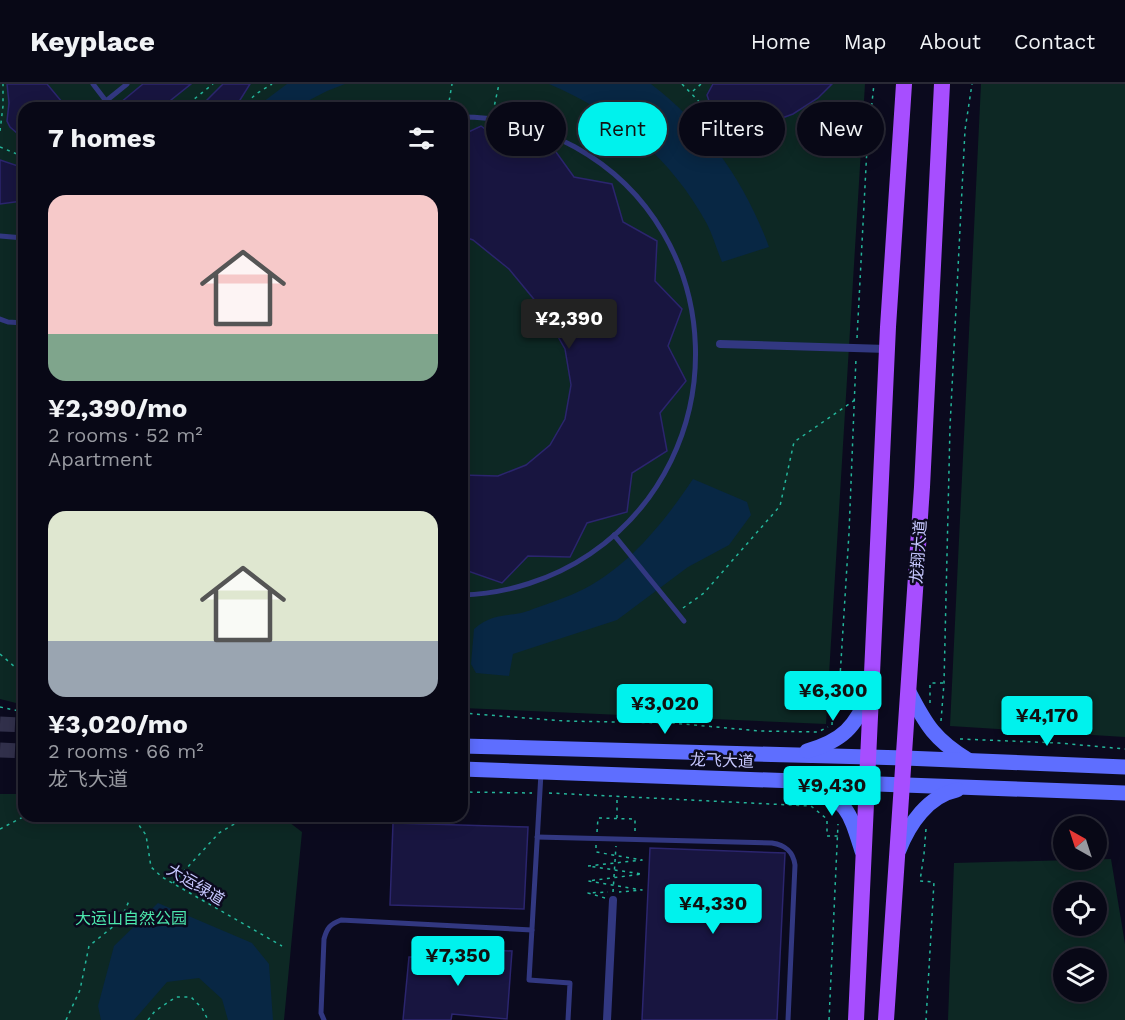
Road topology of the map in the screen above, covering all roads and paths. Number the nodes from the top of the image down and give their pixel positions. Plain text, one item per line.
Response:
1 (3, 84) edge
2 (93, 84) edge
3 (127, 84) edge
4 (213, 84) edge
5 (272, 84) edge
6 (452, 84) edge
7 (499, 84) edge
8 (682, 84) edge
9 (701, 84) edge
10 (874, 84) edge
11 (904, 84) edge
12 (942, 84) edge
13 (972, 84) edge
14 (692, 92) junction
15 (190, 102) edge
16 (247, 102) edge
17 (449, 102) edge
18 (495, 102) edge
19 (701, 102) edge
20 (468, 117) edge
21 (486, 119) edge
22 (0, 131) edge
23 (566, 143) edge
24 (0, 147) edge
25 (18, 154) edge
26 (0, 236) edge
27 (18, 238) edge
28 (0, 319) edge
29 (18, 323) edge
30 (720, 344) dead end
31 (857, 348) junction
32 (887, 349) junction
33 (855, 400) junction
34 (614, 535) junction
35 (468, 594) edge
36 (677, 612) junction
37 (684, 621) dead end
38 (0, 654) edge
39 (18, 670) edge
40 (840, 677) junction
41 (945, 683) junction
42 (871, 687) junction
43 (909, 692) junction
44 (0, 707) edge
45 (930, 709) dead end
46 (840, 710) dead end
47 (18, 711) edge
48 (468, 713) edge
49 (941, 722) dead end
50 (959, 739) dead end
51 (468, 746) edge
52 (1125, 749) edge
53 (794, 754) junction
54 (868, 757) junction
55 (905, 758) junction
56 (968, 760) junction
57 (1125, 767) edge
58 (468, 769) edge
59 (541, 772) junction
60 (798, 780) junction
61 (867, 784) junction
62 (903, 785) junction
63 (973, 787) junction
64 (468, 792) edge
65 (524, 793) dead end
66 (551, 793) dead end
67 (1125, 793) edge
68 (617, 797) junction
69 (838, 817) dead end
70 (617, 819) junction
71 (18, 820) edge
72 (137, 822) edge
73 (238, 822) edge
74 (0, 829) edge
75 (926, 829) dead end
76 (838, 836) junction
77 (537, 837) junction
78 (597, 838) junction
79 (617, 839) junction
80 (634, 839) junction
81 (898, 853) junction
82 (616, 855) junction
83 (863, 856) junction
84 (615, 863) junction
85 (615, 870) junction
86 (614, 878) junction
87 (172, 884) junction
88 (614, 885) junction
89 (613, 896) junction
90 (129, 902) dead end
91 (532, 930) junction
92 (282, 946) dead end
93 (66, 1020) edge
94 (148, 1020) edge
95 (208, 1020) edge
96 (324, 1020) edge
97 (568, 1020) edge
98 (607, 1020) edge
99 (788, 1020) edge
100 (829, 1020) edge
101 (856, 1020) edge
102 (886, 1020) edge
103 (926, 1020) edge

1 - 22 path
2 - 3 lane
4 - 15 path
5 - 16 path
6 - 17 path
7 - 18 path
8 - 14 path
9 - 14 path
10 - 31 path
11 - 32 main road
12 - 43 main road, 龙翔大道
13 - 41 path
14 - 19 path
20 - 21 lane
23 - 34 lane
24 - 25 path
26 - 27 lane
28 - 29 lane
30 - 31 street
31 - 32 street
31 - 33 path
32 - 42 main road
33 - 36 path
33 - 40 path
34 - 35 lane
34 - 36 lane
36 - 37 lane
38 - 39 path
40 - 46 path
40 - 48 path
41 - 45 path
41 - 49 path
42 - 53 main road
42 - 54 main road
43 - 55 main road, 龙翔大道
43 - 56 main road
44 - 47 path
50 - 52 path
51 - 53 main road, 龙飞大道
53 - 54 main road, 龙飞大道
54 - 55 main road, 龙飞大道
54 - 61 main road
55 - 56 main road, 龙飞大道
55 - 62 main road, 龙翔大道
56 - 57 main road, 龙飞大道
58 - 59 main road, 龙飞大道
59 - 60 main road, 龙飞大道
59 - 77 lane
60 - 61 main road, 龙飞大道
60 - 83 main road
61 - 62 main road, 龙飞大道
61 - 83 main road
62 - 63 main road, 龙飞大道
62 - 81 main road, 龙翔大道
63 - 67 main road, 龙飞大道
63 - 81 main road
64 - 65 path
66 - 68 path
68 - 70 path
68 - 76 path
69 - 76 path
70 - 78 path
70 - 80 path
71 - 74 path
72 - 87 path, 大运绿道
73 - 87 path
75 - 103 path
76 - 100 path
77 - 78 lane
77 - 91 lane
78 - 79 lane
78 - 82 path
79 - 80 lane
79 - 82 path
80 - 99 lane
81 - 102 main road, 龙翔大道
82 - 84 path
82 - 84 path
83 - 101 main road
84 - 85 path
84 - 85 path
85 - 86 path
85 - 86 path
86 - 88 path
86 - 88 path
87 - 92 path, 大运绿道
88 - 89 path
88 - 89 path
89 - 89 path
89 - 98 street
90 - 93 path
91 - 96 lane
91 - 97 lane
94 - 95 path

